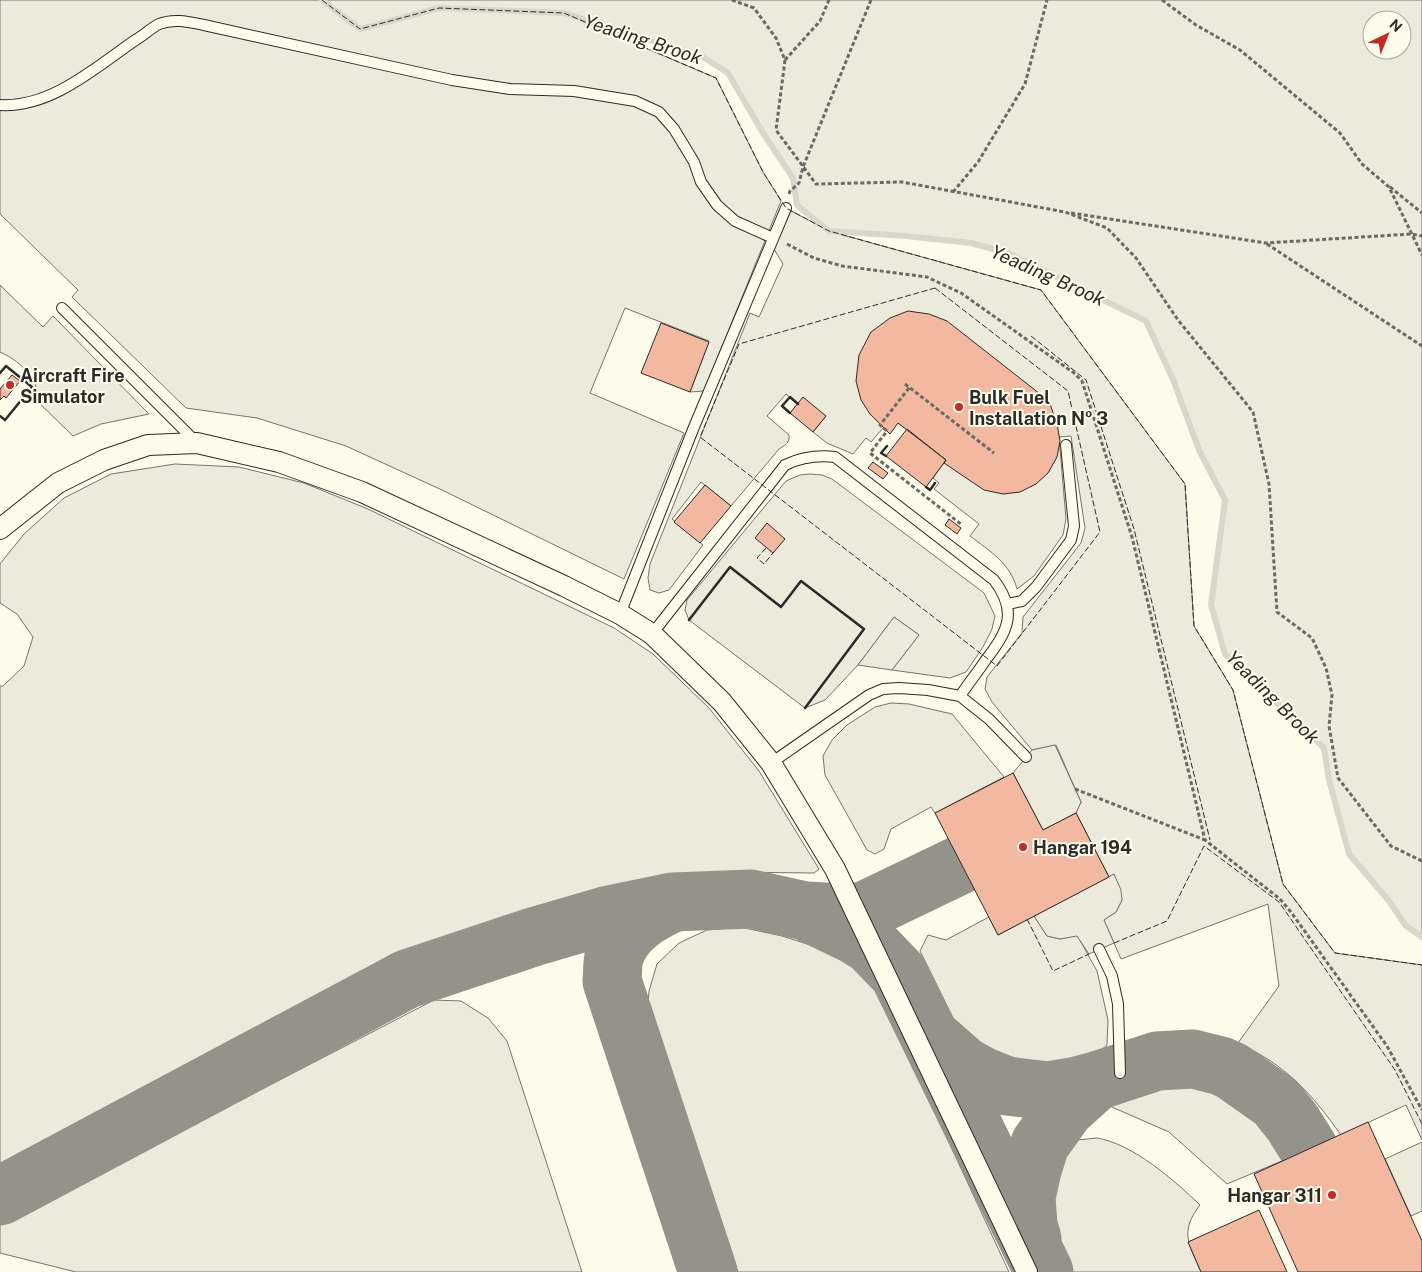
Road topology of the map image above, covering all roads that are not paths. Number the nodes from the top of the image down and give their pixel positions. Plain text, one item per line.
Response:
1 (0, 104) edge
2 (786, 208) dead end
3 (773, 238) junction
4 (62, 308) dead end
5 (197, 443) junction
6 (1066, 445) dead end
7 (0, 529) edge
8 (1007, 604) junction
9 (620, 614) junction
10 (652, 634) junction
11 (960, 696) junction
12 (1026, 757) dead end
13 (771, 763) junction
14 (1099, 949) dead end
15 (1120, 1073) dead end
16 (1027, 1272) edge

1 - 3 lane
2 - 3 lane
3 - 9 lane
4 - 5 lane
5 - 7 street
5 - 9 street
6 - 8 lane
8 - 10 lane
8 - 11 lane
9 - 10 street
10 - 13 street
11 - 12 lane
11 - 13 lane
13 - 16 street
14 - 15 lane

